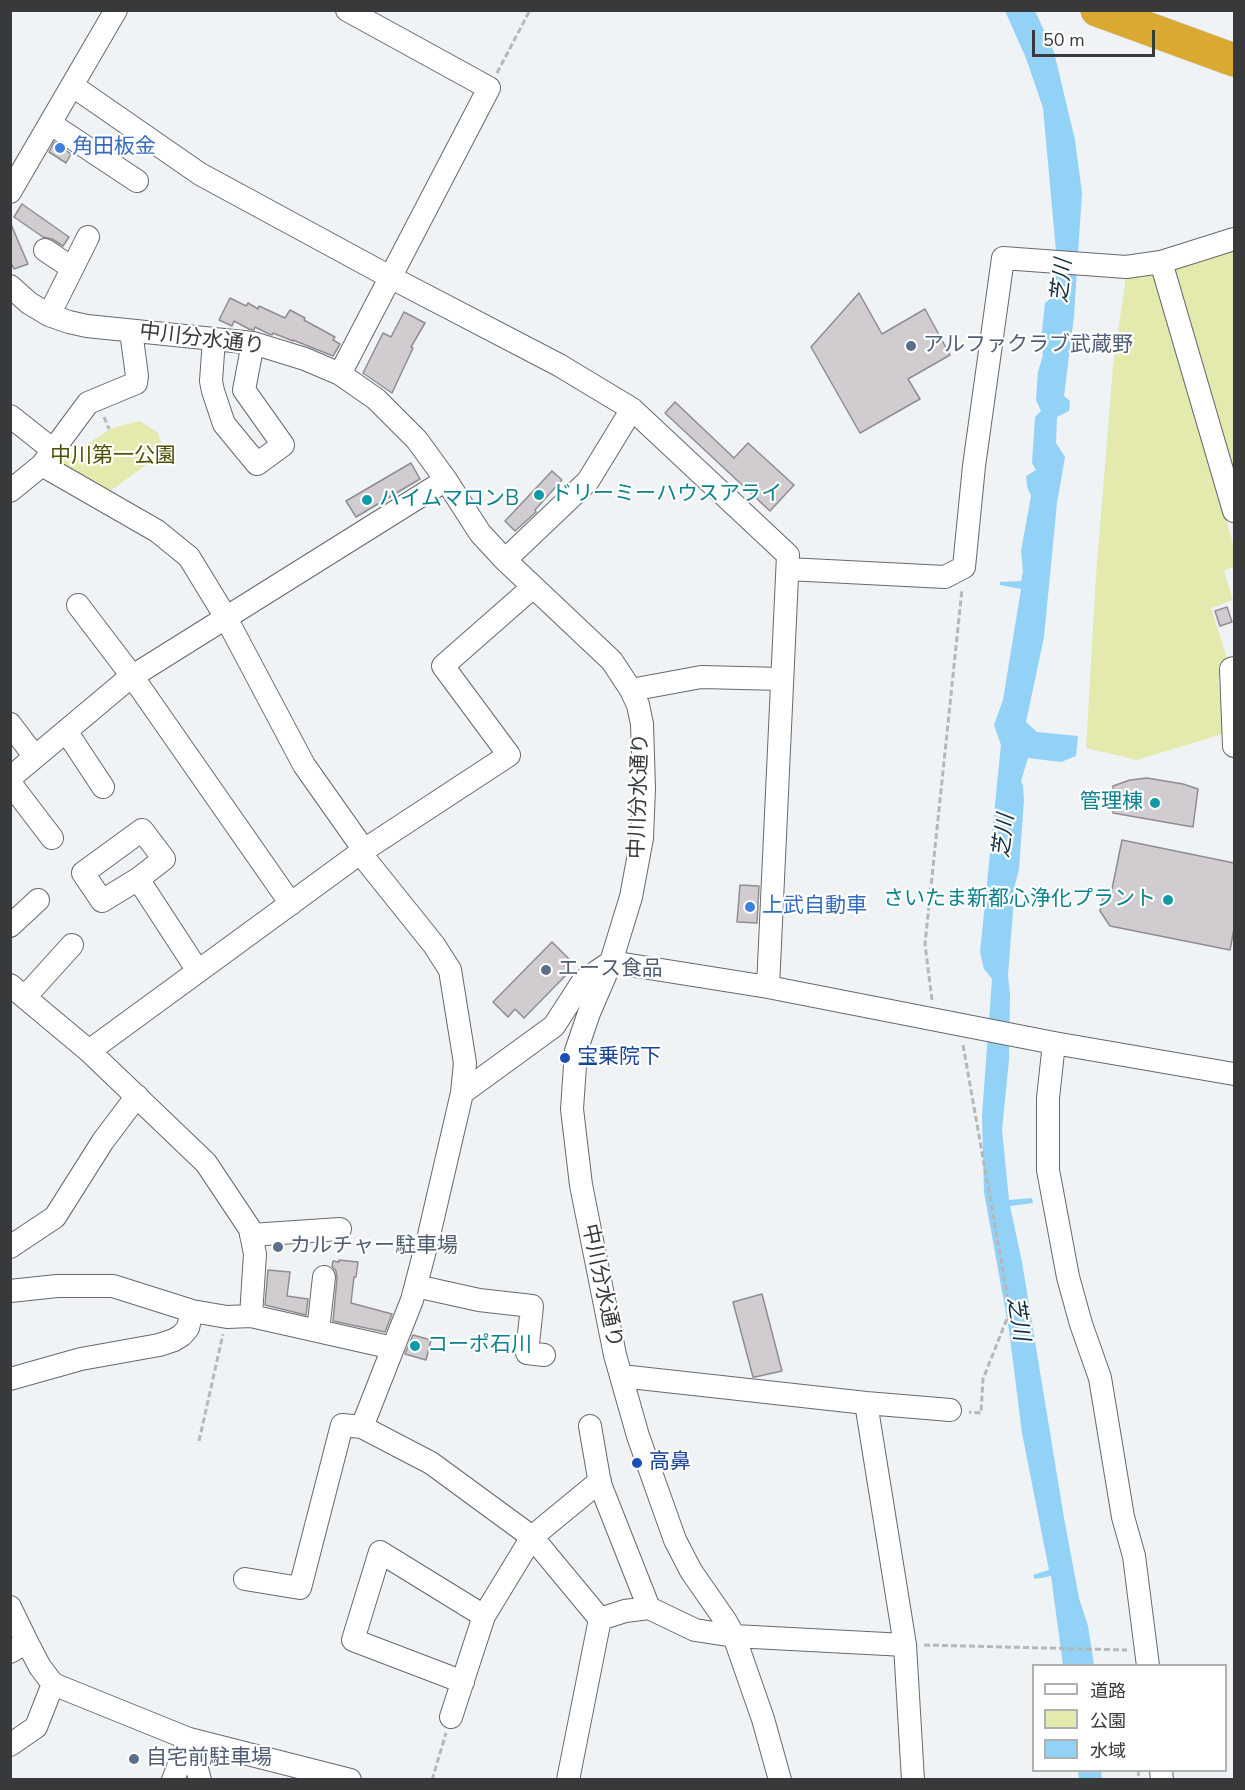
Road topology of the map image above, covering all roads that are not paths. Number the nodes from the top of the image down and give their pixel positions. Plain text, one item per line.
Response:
1 (347, 10) edge
2 (1097, 10) edge
3 (1136, 10) edge
4 (115, 11) edge
5 (1234, 46) edge
6 (1234, 60) edge
7 (73, 86) junction
8 (51, 124) junction
9 (137, 181) dead end
10 (10, 192) edge
11 (88, 237) dead end
12 (1234, 239) edge
13 (45, 250) dead end
14 (1161, 262) junction
15 (72, 268) junction
16 (390, 278) junction
17 (10, 286) edge
18 (49, 315) junction
19 (132, 331) junction
20 (214, 339) junction
21 (253, 344) junction
22 (340, 374) junction
23 (632, 409) junction
24 (10, 416) edge
25 (48, 458) junction
26 (446, 480) junction
27 (10, 490) edge
28 (1234, 511) edge
29 (505, 560) junction
30 (788, 569) junction
31 (533, 587) junction
32 (78, 605) dead end
33 (225, 616) junction
34 (1234, 668) edge
35 (132, 676) junction
36 (782, 679) junction
37 (631, 690) junction
38 (10, 724) edge
39 (66, 731) junction
40 (1234, 746) edge
41 (35, 757) junction
42 (10, 780) edge
43 (103, 786) dead end
44 (52, 838) dead end
45 (362, 852) junction
46 (138, 879) dead end
47 (38, 900) dead end
48 (291, 904) junction
49 (10, 926) edge
50 (72, 945) dead end
51 (611, 962) junction
52 (198, 971) junction
53 (768, 987) junction
54 (18, 991) edge
55 (1050, 1043) junction
56 (89, 1051) junction
57 (1234, 1074) edge
58 (462, 1093) junction
59 (136, 1096) junction
60 (340, 1229) dead end
61 (251, 1236) junction
62 (10, 1247) edge
63 (324, 1277) dead end
64 (416, 1286) junction
65 (10, 1291) edge
66 (192, 1311) junction
67 (251, 1316) junction
68 (318, 1331) junction
69 (393, 1348) junction
70 (544, 1355) dead end
71 (621, 1376) junction
72 (10, 1379) edge
73 (866, 1403) junction
74 (950, 1410) road end
75 (590, 1426) dead end
76 (362, 1427) junction
77 (600, 1481) junction
78 (532, 1537) junction
79 (245, 1579) dead end
80 (10, 1607) edge
81 (650, 1608) junction
82 (484, 1616) junction
83 (600, 1619) junction
84 (734, 1636) junction
85 (905, 1645) junction
86 (19, 1647) edge
87 (1148, 1664) edge
88 (463, 1682) junction
89 (53, 1684) junction
90 (451, 1717) road end
91 (189, 1739) junction
92 (10, 1744) edge
93 (173, 1779) edge
94 (200, 1779) edge
95 (350, 1779) edge
96 (568, 1779) edge
97 (780, 1779) edge
98 (913, 1779) edge

1 - 16 street
2 - 6 highway
3 - 5 highway
4 - 7 street
7 - 8 street
7 - 16 street
8 - 9 street
8 - 10 street
11 - 15 street
12 - 14 street
13 - 15 street
14 - 28 street
14 - 30 street
15 - 18 street
16 - 22 street
16 - 23 street
17 - 18 street, 中川分水通り
18 - 19 street, 中川分水通り
19 - 20 street, 中川分水通り
19 - 25 street
20 - 21 street, 中川分水通り
20 - 21 street
21 - 22 street, 中川分水通り
22 - 26 street, 中川分水通り
23 - 29 street
23 - 30 street
24 - 25 street
25 - 27 street
25 - 33 street
26 - 29 street, 中川分水通り
26 - 33 street
29 - 31 street, 中川分水通り
30 - 36 street
31 - 37 street, 中川分水通り
31 - 45 street
32 - 35 street
33 - 35 street
33 - 45 street
34 - 40 street
35 - 39 street
35 - 48 street
36 - 37 street
36 - 53 street
37 - 51 street, 中川分水通り
38 - 41 street
39 - 41 street
39 - 43 street
41 - 42 street
42 - 44 street
45 - 48 street
45 - 58 street
46 - 52 street
47 - 49 street
48 - 52 street
50 - 54 street
51 - 53 street
51 - 58 street
51 - 71 street, 中川分水通り
52 - 56 street
53 - 55 street
54 - 56 street
55 - 57 street
55 - 87 street
56 - 59 street
58 - 64 street
59 - 61 street
59 - 62 street
60 - 61 street
61 - 67 street
63 - 68 street
64 - 69 street
64 - 70 street
65 - 66 street
66 - 67 street
66 - 72 street
67 - 68 street
68 - 69 street
69 - 76 street
71 - 73 street
71 - 84 street, 中川分水通り
73 - 74 street
73 - 85 street
75 - 77 street
76 - 78 street
76 - 79 street
77 - 78 street
77 - 81 street
78 - 82 street
78 - 83 street
80 - 86 street
81 - 83 street
81 - 84 street
82 - 88 street
82 - 88 street
83 - 96 street
84 - 85 street
84 - 97 street, 中川分水通り
85 - 98 street
86 - 89 street
88 - 90 street
89 - 91 street
89 - 92 street
91 - 93 street
91 - 94 street
91 - 95 street

